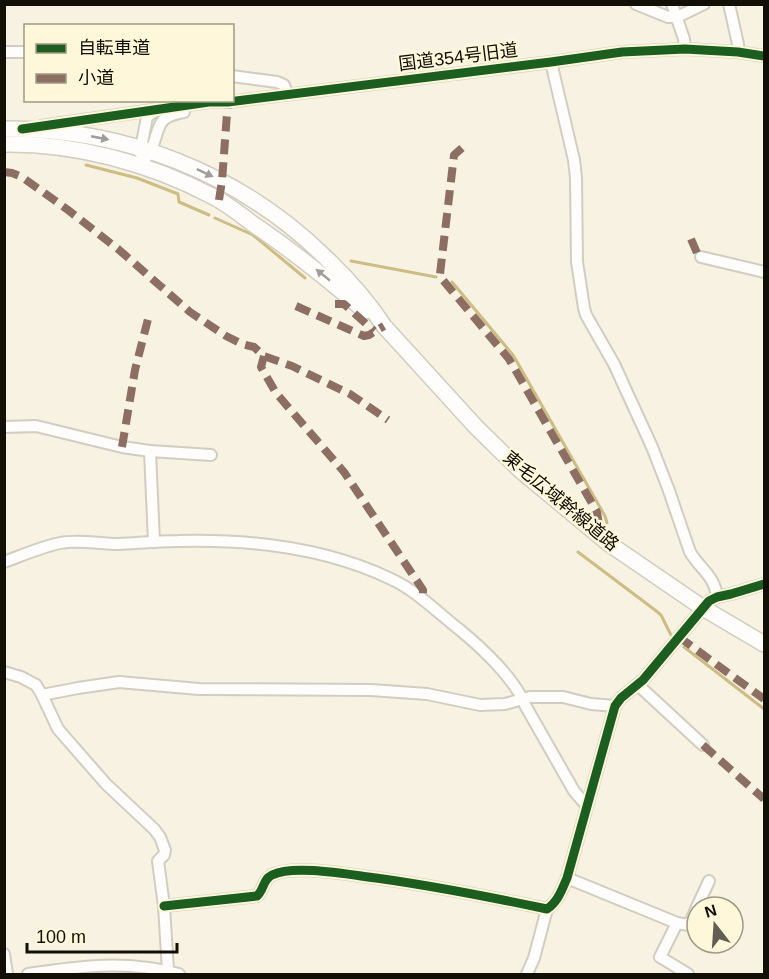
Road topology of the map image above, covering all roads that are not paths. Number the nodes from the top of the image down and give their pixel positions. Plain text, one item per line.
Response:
1 (636, 4) edge
2 (672, 4) edge
3 (704, 4) edge
4 (729, 4) edge
5 (677, 17) junction
6 (685, 49) junction
7 (4, 52) edge
8 (24, 52) edge
9 (738, 52) junction
10 (765, 56) edge
11 (551, 62) junction
12 (234, 76) edge
13 (287, 94) junction
14 (234, 101) edge
15 (228, 102) joint
16 (156, 110) junction
17 (4, 129) edge
18 (21, 129) junction
19 (4, 144) edge
20 (146, 149) junction
21 (139, 166) junction
22 (701, 257) dead end
23 (765, 272) edge
24 (384, 326) junction
25 (4, 428) edge
26 (150, 451) junction
27 (211, 455) dead end
28 (154, 542) junction
29 (4, 562) edge
30 (765, 584) edge
31 (717, 597) junction
32 (704, 608) junction
33 (765, 644) edge
34 (4, 672) edge
35 (638, 685) junction
36 (42, 695) junction
37 (523, 698) junction
38 (615, 706) junction
39 (703, 745) dead end
40 (586, 805) junction
41 (567, 878) junction
42 (708, 881) dead end
43 (702, 895) edge
44 (164, 906) junction
45 (547, 909) junction
46 (677, 923) junction
47 (685, 924) edge
48 (4, 954) edge
49 (168, 971) junction
50 (7, 975) edge
51 (28, 975) edge
52 (179, 975) edge
53 (527, 975) edge
54 (688, 975) edge

1 - 5 street
2 - 5 street
3 - 5 street
4 - 9 street
5 - 6 street
6 - 9 street, 国道354号旧道
6 - 11 street, 国道354号旧道
7 - 8 street
9 - 10 street, 国道354号旧道
11 - 13 street, 国道354号旧道
11 - 31 street
12 - 13 street
13 - 14 street, 国道354号旧道
15 - 16 street, 国道354号旧道
15 - 20 street, 国道354号旧道
16 - 18 street
16 - 20 street, 国道354号旧道
17 - 18 highway, 東毛広域幹線道路
18 -> 20 highway, 東毛広域幹線道路
19 - 21 highway, 東毛広域幹線道路
20 - 21 street, 国道354号旧道
20 -> 24 highway, 東毛広域幹線道路
24 -> 21 highway, 東毛広域幹線道路
22 - 23 street
24 - 32 highway, 東毛広域幹線道路
25 - 26 street
26 - 27 street
26 - 28 street
28 - 29 street
28 - 37 street
30 - 31 street
31 - 32 street
32 - 33 highway, 東毛広域幹線道路
32 - 35 street
34 - 36 street
35 - 38 street
35 - 39 street
36 - 37 street
36 - 44 street
37 - 38 street
37 - 40 street
38 - 40 street
40 - 41 street
41 - 45 street
41 - 46 street
42 - 43 street
44 - 45 street
44 - 49 street
45 - 53 street
46 - 47 street
46 - 54 street
48 - 50 street
49 - 51 street
49 - 52 street

